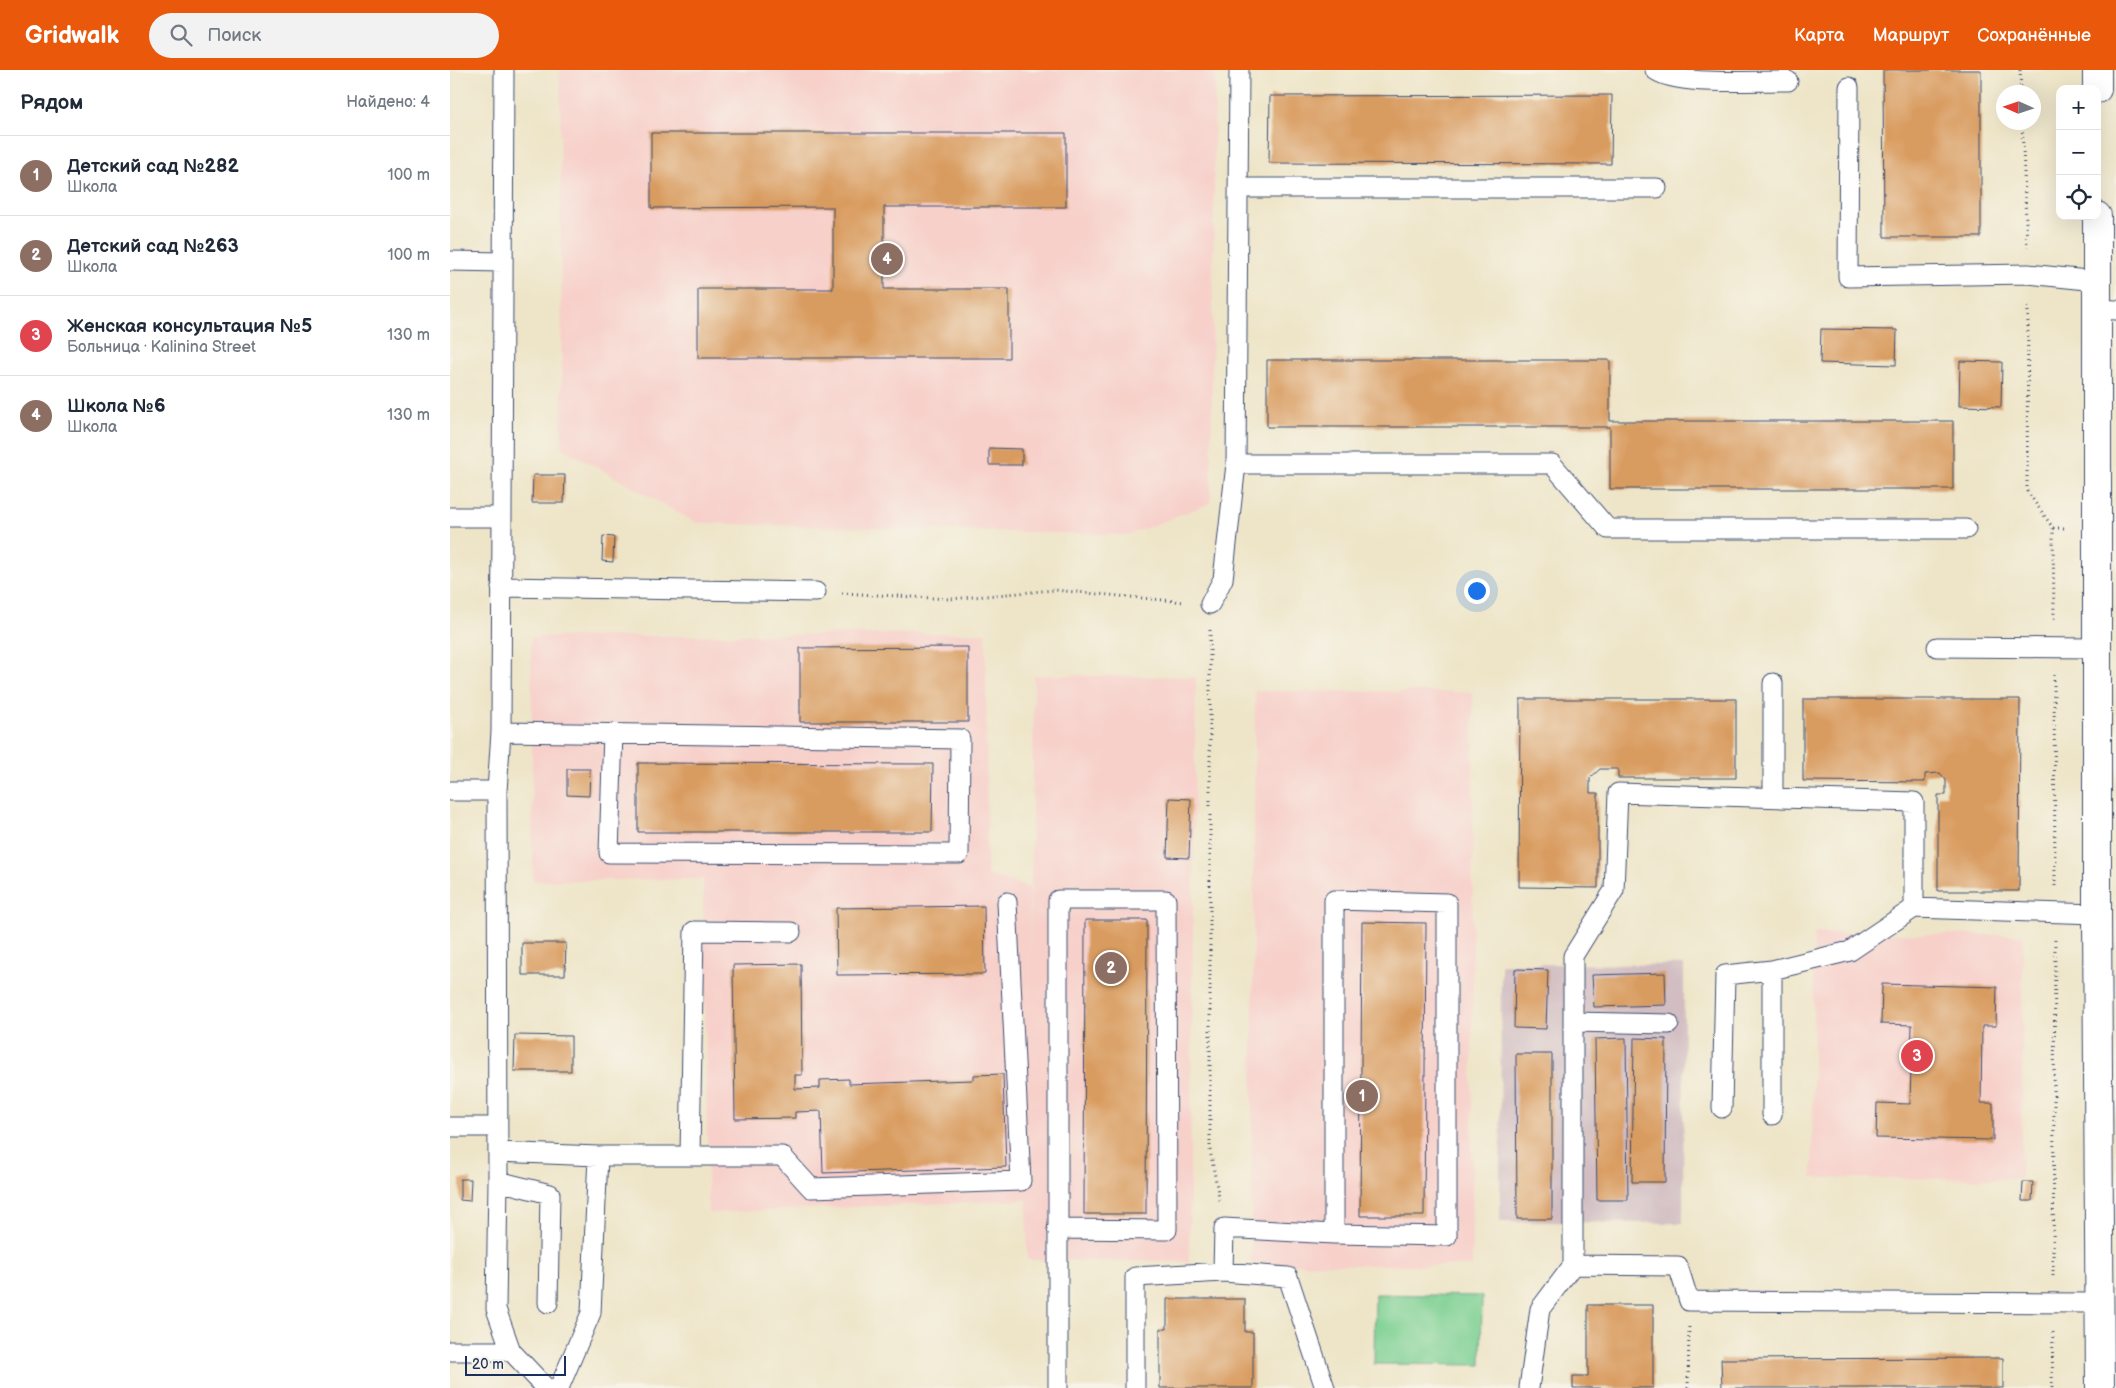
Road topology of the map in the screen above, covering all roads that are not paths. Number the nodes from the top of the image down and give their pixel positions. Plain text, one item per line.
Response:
1 (504, 70) edge
2 (1240, 70) edge
3 (1655, 70) edge
4 (2097, 70) edge
5 (1788, 81) dead end
6 (2097, 85) edge
7 (1849, 87) dead end
8 (1239, 188) junction
9 (1657, 188) dead end
10 (2097, 220) edge
11 (450, 261) edge
12 (503, 262) junction
13 (2097, 281) junction
14 (2107, 309) edge
15 (1236, 464) junction
16 (450, 517) edge
17 (501, 517) junction
18 (1966, 528) dead end
19 (501, 587) junction
20 (816, 592) road end
21 (2106, 602) edge
22 (1210, 604) road end
23 (1937, 647) dead end
24 (2097, 648) junction
25 (1773, 683) dead end
26 (501, 732) junction
27 (613, 734) junction
28 (450, 791) edge
29 (498, 791) junction
30 (1773, 797) junction
31 (1007, 902) dead end
32 (1914, 908) junction
33 (2097, 914) junction
34 (791, 932) dead end
35 (1772, 970) junction
36 (1573, 1022) junction
37 (1669, 1024) dead end
38 (1722, 1108) dead end
39 (1772, 1115) dead end
40 (450, 1127) edge
41 (498, 1128) junction
42 (498, 1152) junction
43 (598, 1156) junction
44 (690, 1156) junction
45 (498, 1181) junction
46 (1057, 1230) junction
47 (1334, 1234) junction
48 (1573, 1265) junction
49 (1223, 1272) junction
50 (548, 1303) dead end
51 (2100, 1304) junction
52 (450, 1351) edge
53 (512, 1351) junction
54 (546, 1388) edge
55 (558, 1388) edge
56 (1058, 1388) edge
57 (1135, 1388) edge
58 (1325, 1388) edge
59 (1529, 1388) edge
60 (2100, 1388) edge

1 - 12 lane
2 - 8 lane
3 - 5 lane
4 - 6 street
7 - 13 lane
8 - 9 lane
8 - 15 lane
10 - 13 street
11 - 12 lane
12 - 17 lane
13 - 14 street
14 - 21 street
15 - 18 lane
15 - 22 lane
16 - 17 lane
17 - 19 lane
19 - 20 lane
19 - 26 lane
21 - 24 street
23 - 24 lane
24 - 33 street
25 - 30 lane
26 - 27 lane
26 - 29 lane
27 - 27 lane
28 - 29 lane
29 - 41 lane
30 - 32 lane
30 - 36 lane
31 - 44 lane
32 - 33 lane
32 - 35 lane
33 - 51 street
34 - 44 lane
35 - 38 lane
35 - 39 lane
36 - 37 lane
36 - 48 lane
40 - 41 lane
41 - 42 lane
42 - 43 lane
42 - 45 lane
43 - 44 lane
43 - 55 lane
45 - 50 lane
45 - 53 lane
46 - 46 lane
46 - 56 lane
47 - 47 lane
47 - 49 lane
48 - 51 lane
48 - 59 lane
49 - 57 lane
49 - 58 lane
51 - 60 street
52 - 53 lane
53 - 54 lane

